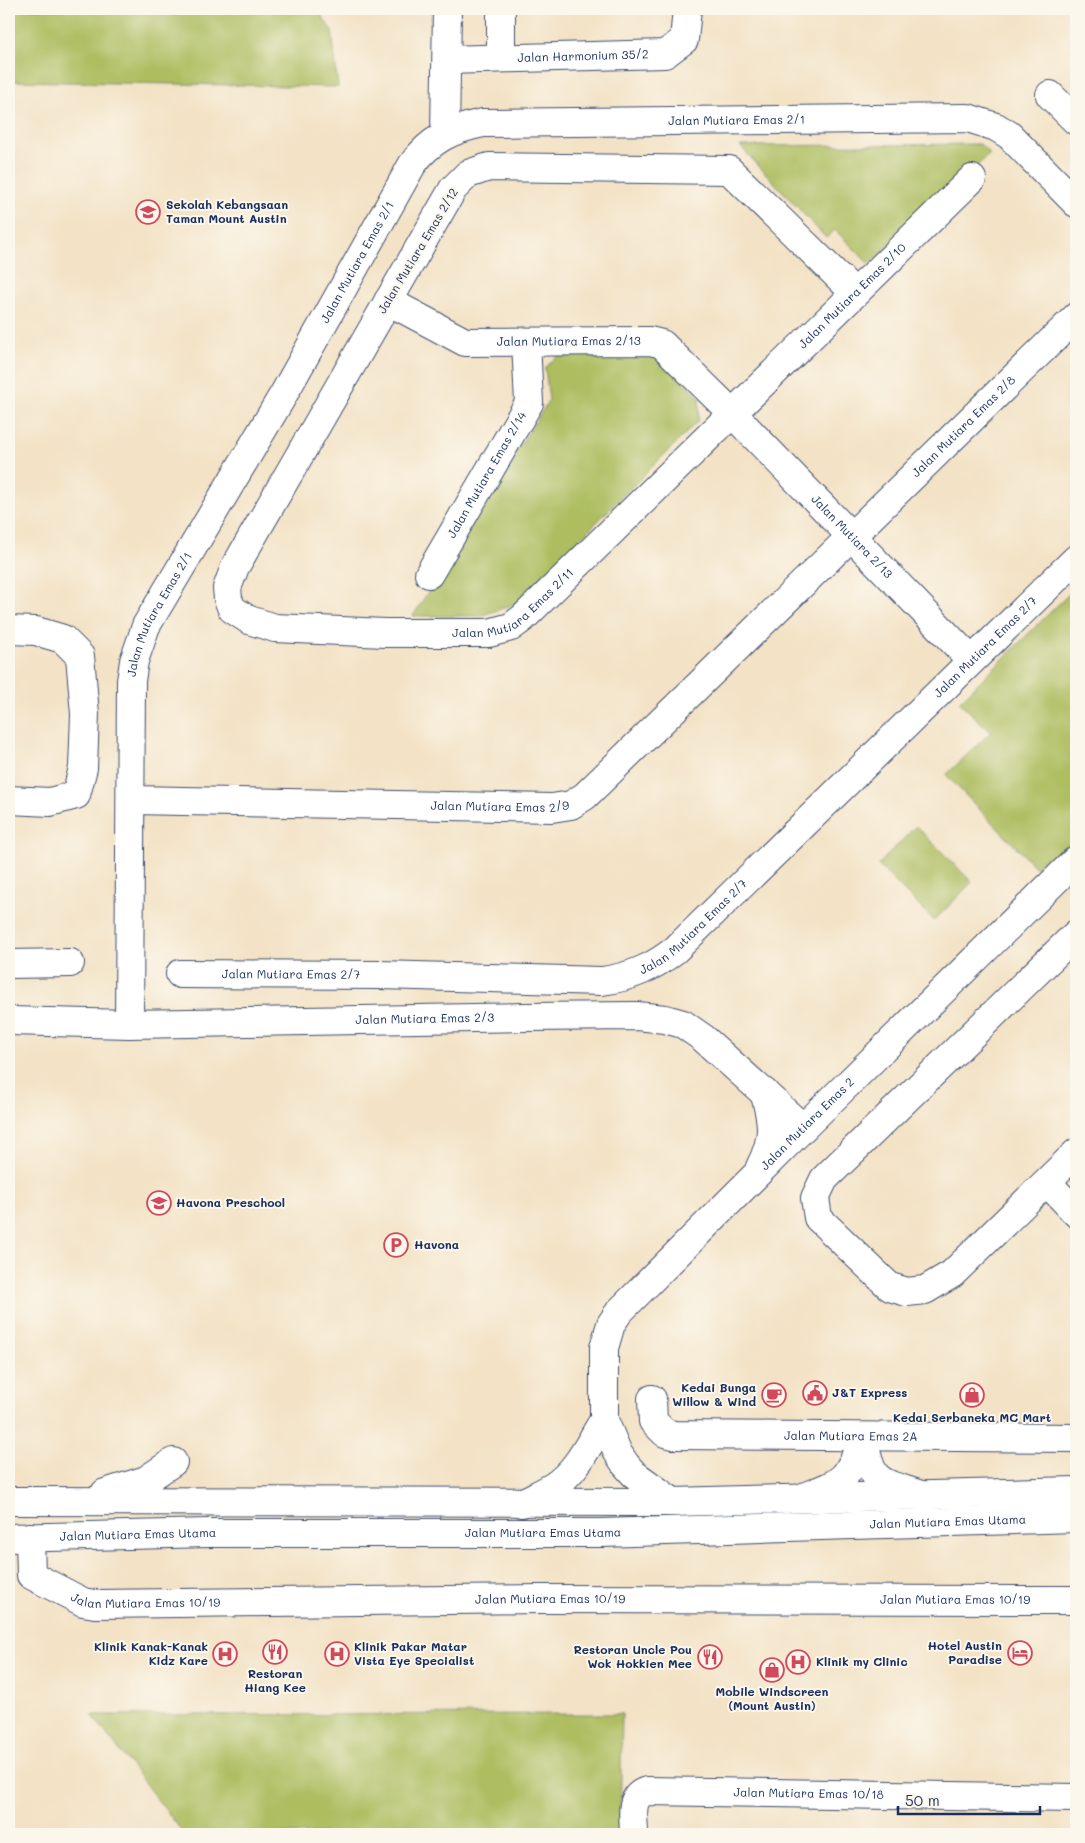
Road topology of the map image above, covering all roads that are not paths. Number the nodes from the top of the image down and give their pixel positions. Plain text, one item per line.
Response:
1 (447, 9) edge
2 (502, 9) edge
3 (687, 9) edge
4 (501, 57) junction
5 (447, 60) junction
6 (1050, 95) dead end
7 (1076, 121) edge
8 (445, 134) junction
9 (972, 179) dead end
10 (1076, 203) edge
11 (855, 292) junction
12 (388, 302) junction
13 (1076, 317) edge
14 (526, 342) junction
15 (732, 413) junction
16 (852, 538) junction
17 (1076, 559) edge
18 (429, 574) dead end
19 (232, 609) joint
20 (9, 630) edge
21 (971, 660) junction
22 (9, 800) edge
23 (131, 800) junction
24 (1074, 862) edge
25 (1076, 934) edge
26 (70, 963) dead end
27 (9, 964) edge
28 (180, 974) dead end
29 (9, 1022) edge
30 (129, 1024) junction
31 (842, 1090) junction
32 (764, 1092) junction
33 (803, 1128) junction
34 (1076, 1153) edge
35 (756, 1175) junction
36 (1047, 1182) junction
37 (1076, 1213) edge
38 (652, 1399) dead end
39 (604, 1420) junction
40 (863, 1437) junction
41 (1076, 1438) edge
42 (172, 1462) dead end
43 (1076, 1491) edge
44 (922, 1495) junction
45 (801, 1498) junction
46 (9, 1500) edge
47 (74, 1501) junction
48 (172, 1502) junction
49 (522, 1502) junction
50 (673, 1502) junction
51 (1076, 1518) edge
52 (209, 1533) junction
53 (19, 1537) edge
54 (1076, 1600) edge
55 (1076, 1798) edge
56 (634, 1834) edge

1 - 5 street
2 - 4 street
3 - 4 street, Jalan Harmonium 35/2
4 - 5 street, Jalan Harmonium 35/2
5 - 8 street
6 - 7 street
8 - 10 street, Jalan Mutiara Emas 2/1
8 - 23 street, Jalan Mutiara Emas 2/1
9 - 11 street, Jalan Mutiara Emas 2/10
11 - 12 street, Jalan Mutiara Emas 2/12
11 - 15 street, Jalan Mutiara Emas 2/10
12 - 14 street, Jalan Mutiara Emas 2/13
12 - 19 street, Jalan Mutiara Emas 2/12
13 - 16 street, Jalan Mutiara Emas 2/8
14 - 15 street, Jalan Mutiara Emas 2/13
14 - 18 street, Jalan Mutiara Emas 2/14
15 - 16 street, Jalan Mutiara 2/13
15 - 19 street, Jalan Mutiara Emas 2/11
16 - 21 street, Jalan Mutiara 2/13
16 - 23 street, Jalan Mutiara Emas 2/9
17 - 21 street, Jalan Mutiara Emas 2/7
20 - 22 street
21 - 28 street, Jalan Mutiara Emas 2/7
23 - 30 street, Jalan Mutiara Emas 2/1
24 - 31 street, Jalan Mutiara Emas 2
25 - 36 street
26 - 27 street
29 - 30 street, Jalan Mutiara Emas 2/3
30 - 32 street, Jalan Mutiara Emas 2/3
31 - 32 street
31 - 33 street, Jalan Mutiara Emas 2
32 - 33 street, Jalan Mutiara Emas 2/3
32 - 35 street
33 - 35 street, Jalan Mutiara Emas 2
34 - 36 street
35 - 39 street, Jalan Mutiara Emas 2
36 - 37 street
38 - 40 street, Jalan Mutiara Emas 2A
39 - 49 street
39 - 50 street, Jalan Mutiara Emas 2
40 - 41 street, Jalan Mutiara Emas 2A
40 - 44 street
40 - 45 street
42 - 47 street
43 - 44 street
44 - 45 street
45 - 50 street
46 - 47 street
47 - 48 street
48 - 49 street
48 - 52 street
49 - 50 street
51 - 52 street, Jalan Mutiara Emas Utama
52 - 53 street, Jalan Mutiara Emas Utama
53 - 54 street, Jalan Mutiara Emas 10/19
55 - 56 street, Jalan Mutiara Emas 10/18

